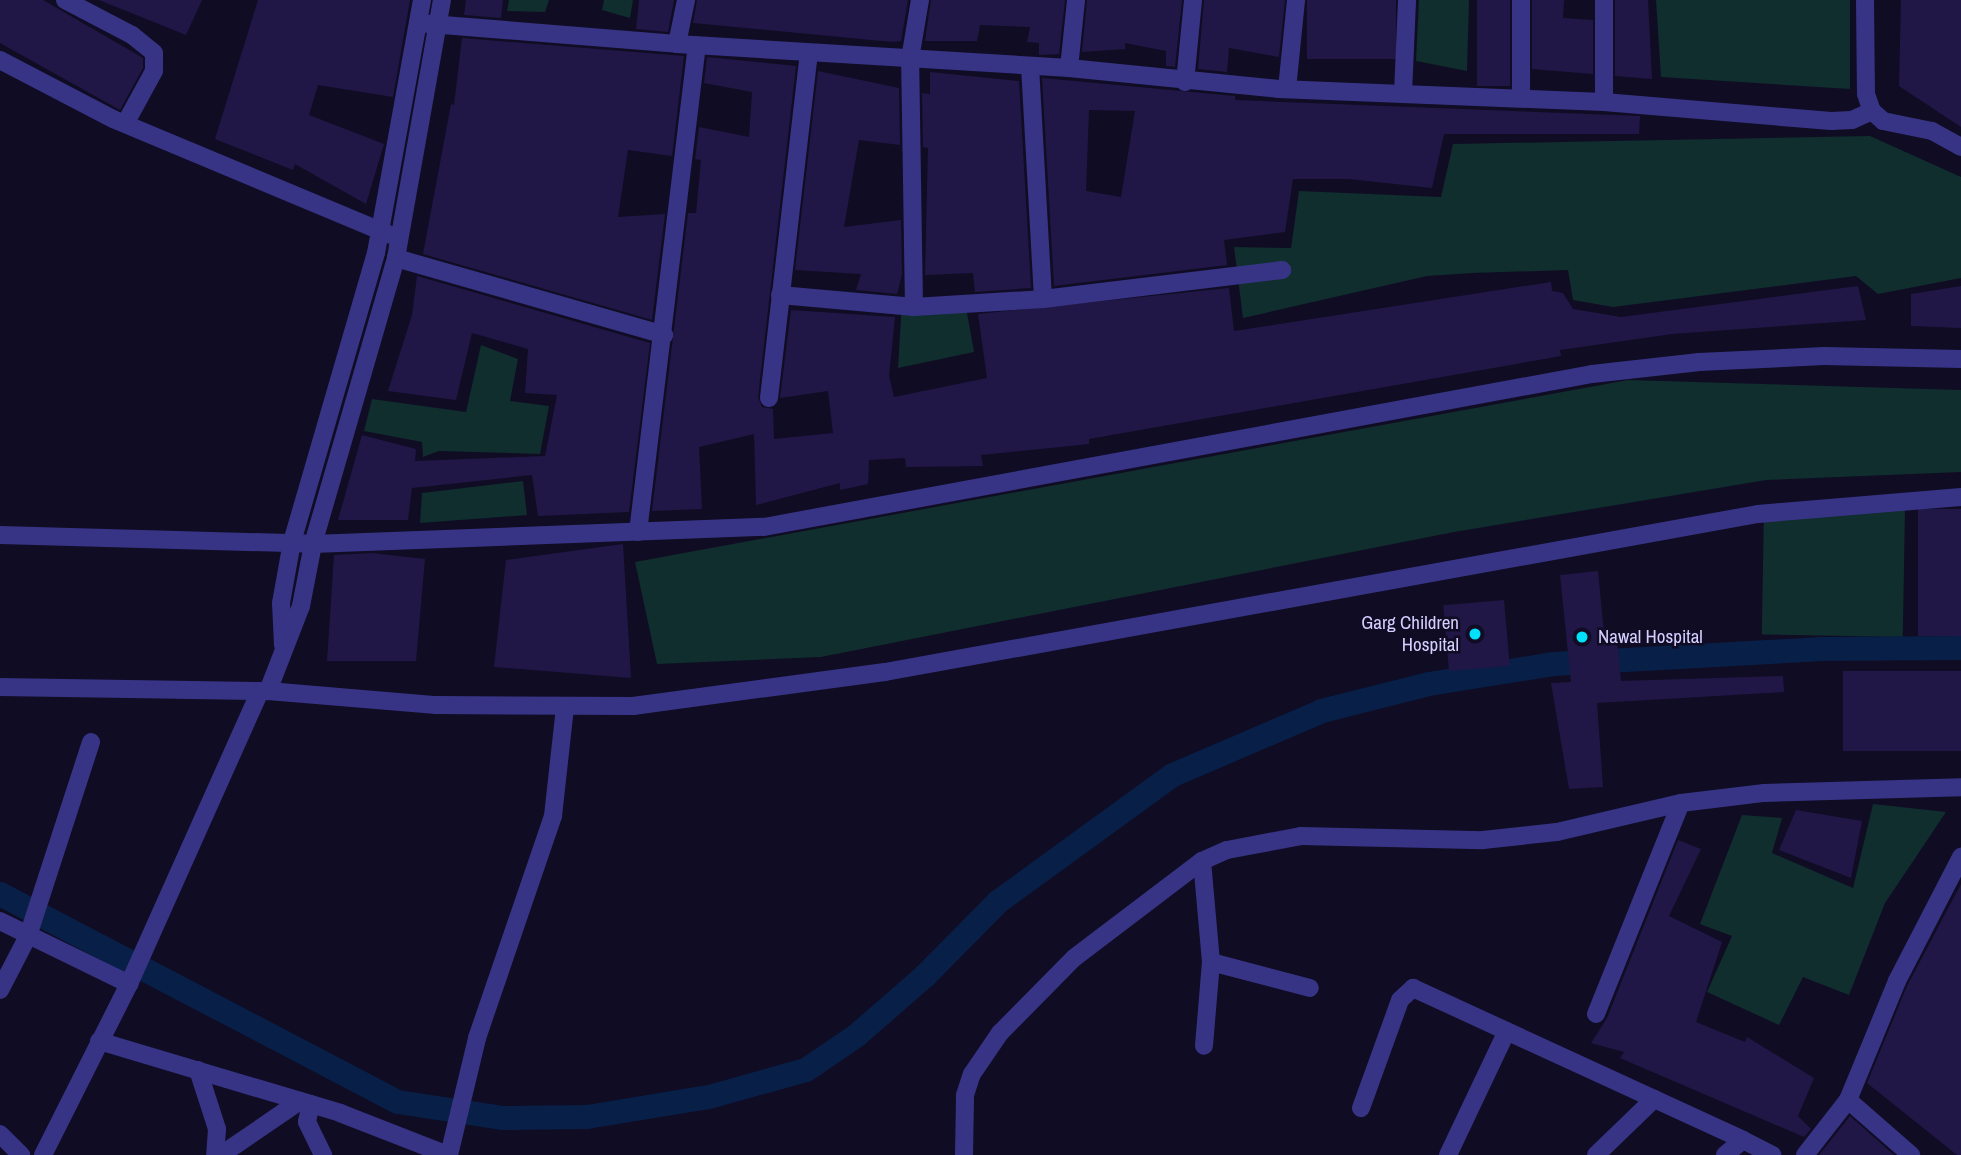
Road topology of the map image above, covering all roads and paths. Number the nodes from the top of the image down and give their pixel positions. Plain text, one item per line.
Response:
1 (65, 0) edge
2 (422, 0) edge
3 (442, 0) edge
4 (686, 0) edge
5 (920, 0) edge
6 (1076, 0) edge
7 (1193, 0) edge
8 (1296, 0) edge
9 (1408, 0) edge
10 (1521, 0) edge
11 (1604, 0) edge
12 (1865, 0) edge
13 (418, 23) junction
14 (438, 24) junction
15 (677, 44) junction
16 (697, 46) junction
17 (810, 53) junction
18 (910, 59) junction
19 (0, 60) edge
20 (1030, 66) junction
21 (1069, 68) junction
22 (1185, 82) junction
23 (1287, 89) junction
24 (1403, 93) junction
25 (1521, 98) junction
26 (1604, 102) junction
27 (1872, 111) junction
28 (125, 124) junction
29 (1961, 147) edge
30 (380, 232) junction
31 (400, 239) junction
32 (396, 258) junction
33 (1282, 270) dead end
34 (780, 295) junction
35 (1043, 299) junction
36 (914, 307) junction
37 (664, 335) junction
38 (1961, 359) edge
39 (769, 397) dead end
40 (1961, 497) edge
41 (638, 532) junction
42 (0, 535) edge
43 (292, 542) junction
44 (313, 544) junction
45 (283, 645) junction
46 (0, 687) edge
47 (264, 691) junction
48 (565, 708) junction
49 (92, 742) dead end
50 (1961, 787) edge
51 (1681, 803) junction
52 (1961, 857) edge
53 (1202, 861) junction
54 (0, 921) edge
55 (28, 936) junction
56 (1211, 962) junction
57 (129, 984) junction
58 (1310, 988) dead end
59 (0, 990) edge
60 (1596, 1014) dead end
61 (1507, 1031) junction
62 (99, 1041) junction
63 (1204, 1046) dead end
64 (198, 1070) junction
65 (1654, 1099) junction
66 (1848, 1100) junction
67 (305, 1102) junction
68 (1361, 1108) dead end
69 (0, 1134) edge
70 (1743, 1140) junction
71 (22, 1155) edge
72 (43, 1155) edge
73 (215, 1155) edge
74 (221, 1155) edge
75 (323, 1155) edge
76 (449, 1155) edge
77 (964, 1155) edge
78 (1448, 1155) edge
79 (1596, 1155) edge
80 (1725, 1155) edge
81 (1772, 1155) edge
82 (1805, 1155) edge
83 (1912, 1155) edge

1 - 28 street
2 - 13 street
3 - 14 street
4 - 15 street
5 - 18 street
6 - 21 street
7 - 22 street
8 - 23 street
9 - 24 street
10 - 25 street
11 - 26 street
12 - 27 street
13 - 14 street
13 - 30 street
14 - 15 street
14 - 31 street
15 - 16 street
16 - 17 street
16 - 37 street
17 - 18 street
17 - 34 street
18 - 20 street
18 - 36 street
19 - 28 street
20 - 21 street
20 - 35 street
21 - 22 street
22 - 23 street
23 - 24 street
24 - 25 street
25 - 26 street
26 - 27 street
27 - 29 street
28 - 30 street
30 - 31 street
30 - 43 street
31 - 32 street
32 - 37 street
32 - 44 street
33 - 35 street
34 - 36 street
34 - 39 street
35 - 36 street
37 - 41 street
38 - 41 street
40 - 48 street
41 - 44 street
42 - 43 street
43 - 44 street
43 - 45 street
44 - 45 street
45 - 47 street
46 - 47 street
47 - 48 street
47 - 57 street
48 - 76 street
49 - 55 street
50 - 51 street
51 - 53 street
51 - 60 street
52 - 66 street
53 - 56 street
53 - 77 street
54 - 55 street
55 - 57 street
55 - 59 street
56 - 58 street
56 - 63 street
57 - 62 street
61 - 65 street
61 - 68 street
61 - 78 street
62 - 64 street
62 - 72 street
64 - 67 street
64 - 73 street
65 - 70 street
65 - 79 street
66 - 82 street
66 - 83 street
67 - 74 street
67 - 75 street
67 - 76 street
69 - 71 street
70 - 80 street
70 - 81 street

